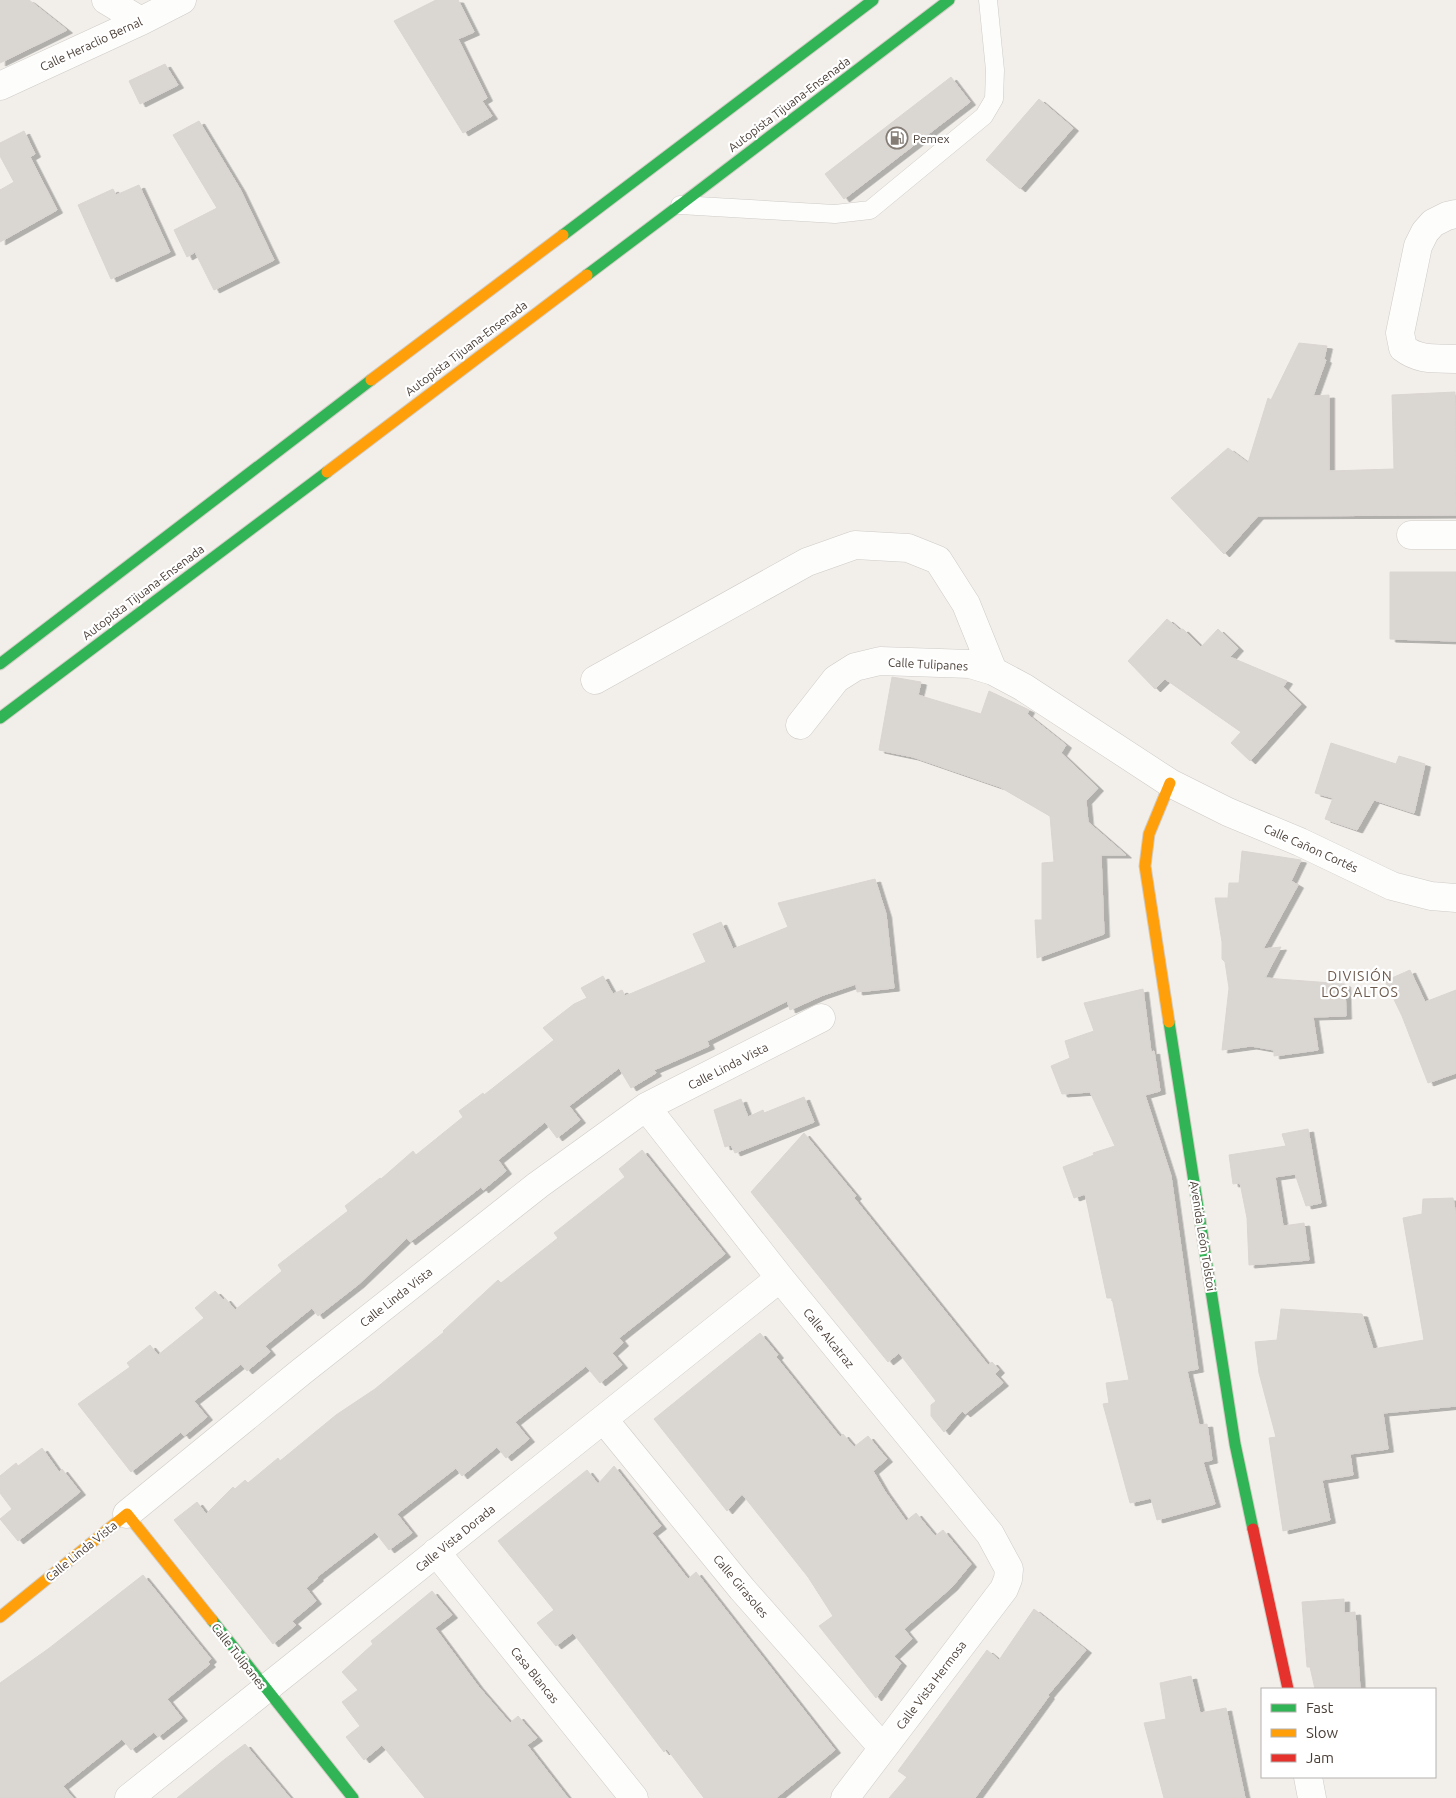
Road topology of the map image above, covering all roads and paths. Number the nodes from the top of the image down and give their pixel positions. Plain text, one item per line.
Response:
1 (106, 0) edge
2 (182, 0) edge
3 (873, 0) edge
4 (948, 0) edge
5 (988, 0) edge
6 (141, 21) junction
7 (0, 86) edge
8 (680, 205) junction
9 (1456, 214) edge
10 (1456, 359) edge
11 (1411, 535) dead end
12 (1456, 535) edge
13 (0, 664) edge
14 (993, 671) junction
15 (595, 680) dead end
16 (0, 718) edge
17 (800, 724) dead end
18 (1170, 783) junction
19 (1456, 898) edge
20 (821, 1018) dead end
21 (646, 1107) junction
22 (780, 1278) junction
23 (604, 1420) junction
24 (127, 1514) junction
25 (436, 1552) junction
26 (1009, 1569) joint
27 (0, 1617) edge
28 (1288, 1688) edge
29 (266, 1690) junction
30 (883, 1748) junction
31 (1308, 1778) edge
32 (129, 1798) edge
33 (353, 1798) edge
34 (634, 1798) edge
35 (845, 1798) edge
36 (1312, 1798) edge

1 - 6 street
2 - 6 street, Calle Heraclio Bernal
3 - 13 main road
4 - 8 main road, Autopista Tijuana-Ensenada
5 - 8 lane
6 - 7 street, Calle Heraclio Bernal
8 - 16 main road, Autopista Tijuana-Ensenada
9 - 10 street
11 - 12 street
14 - 15 street
14 - 17 street, Calle Tulipanes
14 - 18 street, Calle Tulipanes
18 - 19 street, Calle Cañon Cortés
18 - 28 main road, Avenida León Tolstoi
20 - 21 street, Calle Linda Vista
21 - 22 street, Calle Alcatraz
21 - 24 street, Calle Linda Vista
22 - 23 street, Calle Vista Dorada
22 - 26 street, Calle Alcatraz
23 - 25 street, Calle Vista Dorada
23 - 30 street, Calle Girasoles
24 - 27 main road, Calle Linda Vista
24 - 29 main road, Calle Tulipanes
25 - 29 street, Calle Vista Dorada
25 - 34 street, Casa Blancas
26 - 30 street, Calle Vista Hermosa
29 - 32 street, Calle Vista Dorada
29 - 33 main road, Calle Tulipanes
30 - 35 street, Calle Vista Hermosa
31 - 36 street

